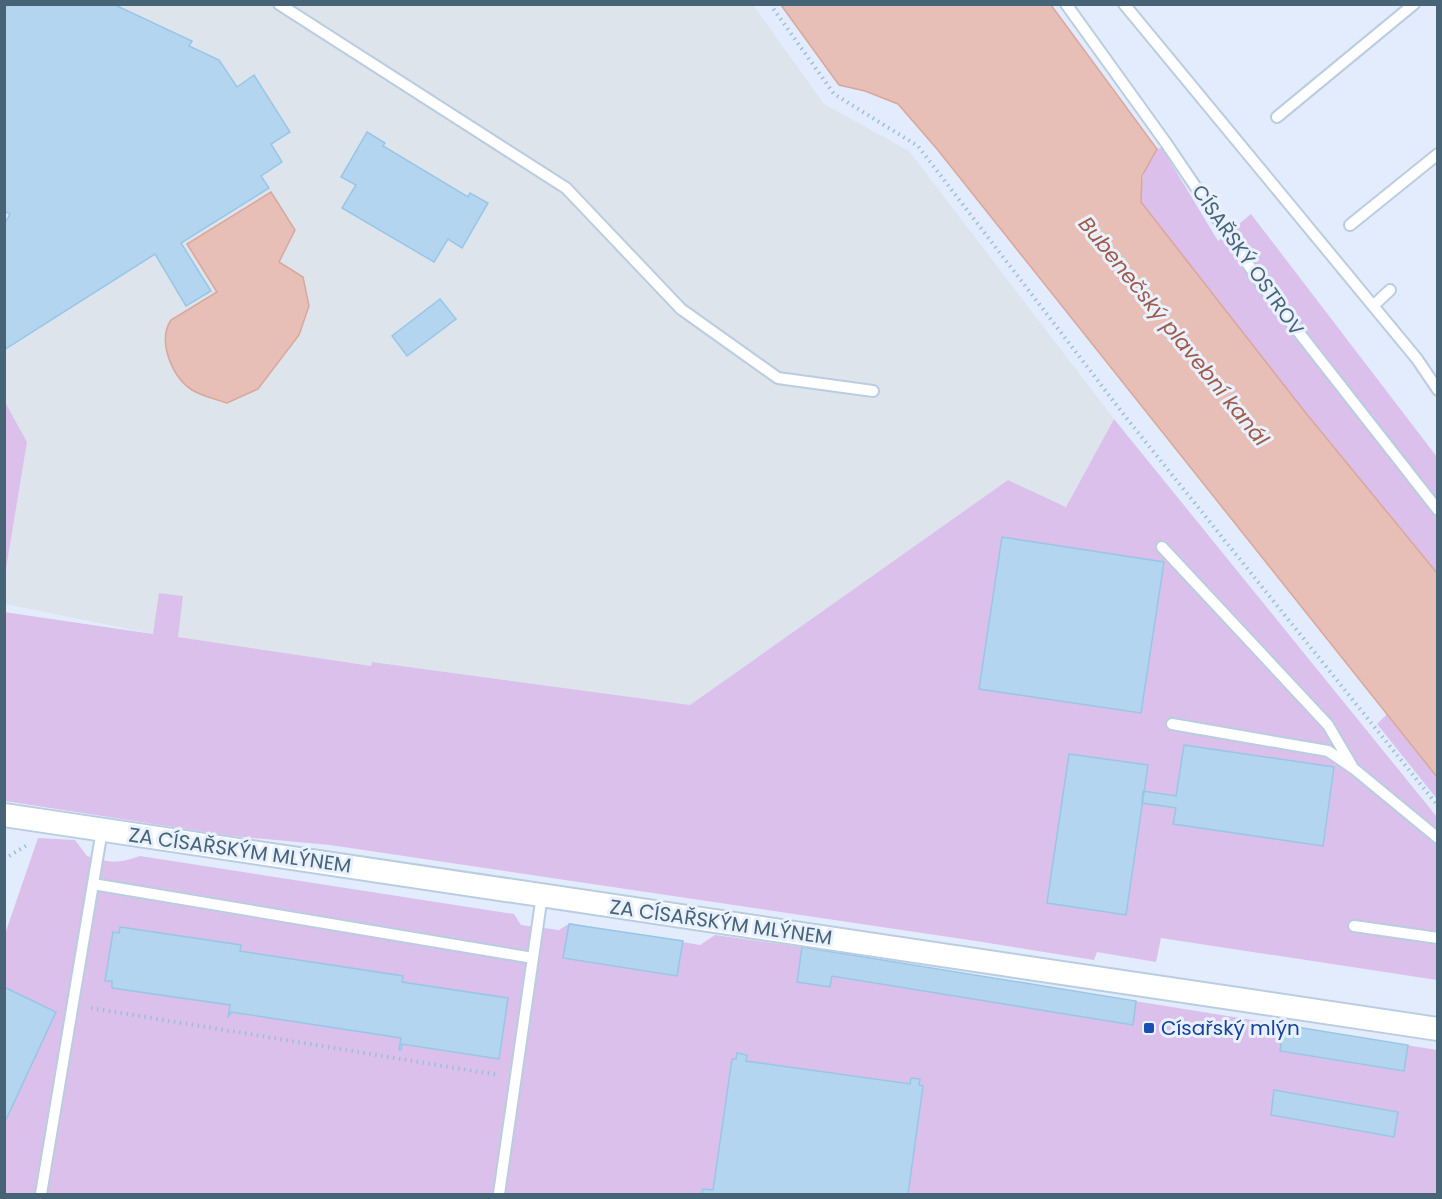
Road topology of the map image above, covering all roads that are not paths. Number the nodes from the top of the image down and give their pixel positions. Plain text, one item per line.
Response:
1 (279, 4) edge
2 (1066, 4) edge
3 (1124, 4) edge
4 (1414, 4) edge
5 (1276, 117) dead end
6 (1437, 154) edge
7 (1350, 225) dead end
8 (1390, 290) dead end
9 (1373, 306) junction
10 (1437, 390) edge
11 (873, 391) dead end
12 (1437, 510) edge
13 (1162, 547) dead end
14 (1172, 724) dead end
15 (1353, 768) junction
16 (4, 815) edge
17 (102, 830) junction
18 (1437, 838) edge
19 (93, 884) junction
20 (542, 895) junction
21 (1354, 926) dead end
22 (1437, 938) edge
23 (533, 958) junction
24 (1437, 1029) edge
25 (41, 1194) edge
26 (499, 1194) edge

1 - 11 lane
2 - 12 lane, CÍSAŘSKÝ OSTROV
3 - 9 lane
4 - 5 lane
6 - 7 lane
8 - 9 lane
9 - 10 lane
13 - 15 lane
14 - 15 lane
15 - 18 lane
16 - 17 street, ZA CÍSAŘSKÝM MLÝNEM
17 - 19 lane
17 - 20 street, ZA CÍSAŘSKÝM MLÝNEM
19 - 23 lane
19 - 25 lane
20 - 23 lane
20 - 24 street, ZA CÍSAŘSKÝM MLÝNEM
21 - 22 lane
23 - 26 lane

